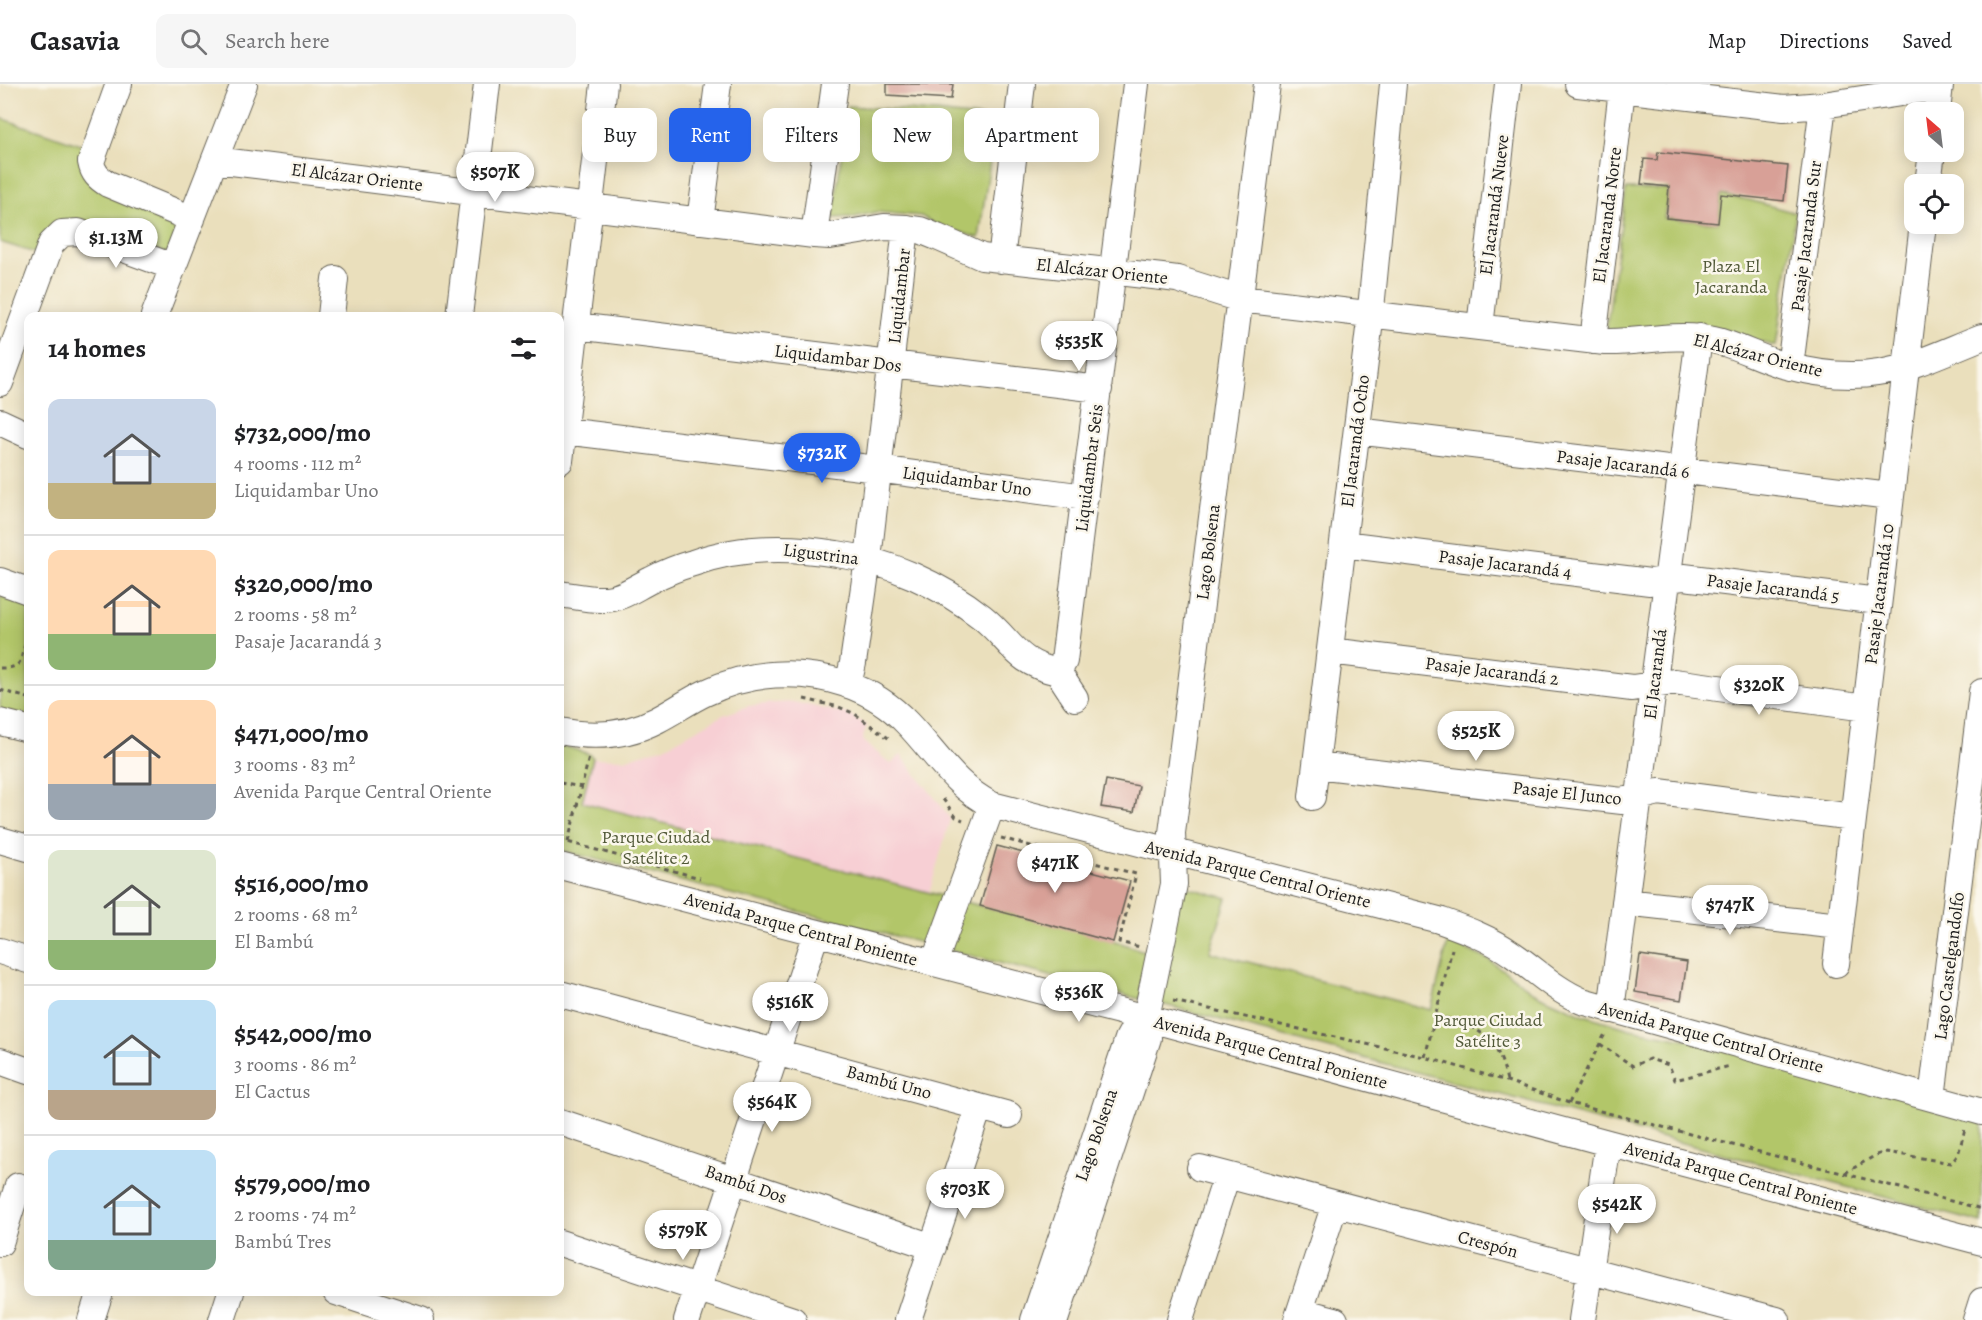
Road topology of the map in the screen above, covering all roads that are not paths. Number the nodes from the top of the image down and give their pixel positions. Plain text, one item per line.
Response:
1 (119, 84) edge
2 (244, 84) edge
3 (487, 84) edge
4 (604, 84) edge
5 (718, 84) edge
6 (835, 84) edge
7 (1022, 84) edge
8 (1136, 84) edge
9 (1267, 84) edge
10 (1393, 84) edge
11 (1508, 84) edge
12 (1578, 84) edge
13 (1940, 86) edge
14 (1622, 89) junction
15 (1938, 102) edge
16 (1823, 105) junction
17 (215, 160) junction
18 (475, 192) junction
19 (591, 207) junction
20 (192, 219) junction
21 (700, 221) junction
22 (906, 228) junction
23 (1922, 234) edge
24 (814, 236) junction
25 (1001, 260) junction
26 (173, 267) junction
27 (1113, 272) junction
28 (336, 279) dead end
29 (1240, 299) junction
30 (26, 312) edge
31 (156, 312) edge
32 (332, 312) edge
33 (460, 312) edge
34 (1370, 313) junction
35 (24, 318) edge
36 (576, 326) junction
37 (1480, 327) junction
38 (1982, 337) edge
39 (1699, 338) junction
40 (1593, 341) junction
41 (891, 365) junction
42 (1905, 366) junction
43 (1790, 367) junction
44 (0, 383) edge
45 (1099, 389) junction
46 (0, 422) edge
47 (564, 431) joint
48 (1357, 431) junction
49 (24, 433) edge
50 (878, 469) junction
51 (1682, 471) junction
52 (1890, 496) junction
53 (1085, 497) junction
54 (1343, 544) junction
55 (868, 559) junction
56 (1667, 579) junction
57 (0, 581) edge
58 (24, 590) edge
59 (564, 595) edge
60 (1878, 601) junction
61 (1330, 651) junction
62 (1058, 672) junction
63 (848, 685) junction
64 (1653, 685) junction
65 (1982, 692) edge
66 (1075, 698) dead end
67 (1866, 708) junction
68 (0, 722) edge
69 (24, 728) edge
70 (564, 732) edge
71 (1316, 765) junction
72 (1312, 797) dead end
73 (1639, 797) junction
74 (992, 805) junction
75 (1853, 817) junction
76 (0, 840) edge
77 (24, 847) edge
78 (1173, 852) junction
79 (564, 867) edge
80 (1625, 902) junction
81 (1840, 926) junction
82 (816, 933) junction
83 (0, 951) edge
84 (24, 959) edge
85 (934, 963) junction
86 (1836, 964) dead end
87 (564, 995) edge
88 (1148, 1007) junction
89 (1609, 1021) junction
90 (776, 1052) junction
91 (0, 1061) edge
92 (24, 1070) edge
93 (1932, 1098) junction
94 (980, 1107) junction
95 (1009, 1115) dead end
96 (1973, 1120) edge
97 (564, 1123) edge
98 (1608, 1143) junction
99 (1200, 1168) dead end
100 (1227, 1175) junction
101 (734, 1180) junction
102 (16, 1185) edge
103 (1335, 1204) junction
104 (1982, 1242) edge
105 (0, 1243) edge
106 (564, 1244) edge
107 (933, 1247) junction
108 (1065, 1259) junction
109 (1589, 1271) junction
110 (698, 1289) junction
111 (99, 1296) edge
112 (230, 1296) edge
113 (349, 1300) edge
114 (1982, 1301) edge
115 (1298, 1315) edge
116 (91, 1320) edge
117 (222, 1320) edge
118 (421, 1320) edge
119 (687, 1320) edge
120 (792, 1320) edge
121 (908, 1320) edge
122 (1034, 1320) edge
123 (1055, 1320) edge
124 (1180, 1320) edge
125 (1335, 1320) edge
126 (1582, 1320) edge
127 (1777, 1320) edge
128 (1976, 1320) edge

1 - 20 street
2 - 17 street
3 - 18 street
4 - 19 street
5 - 21 street
6 - 24 street
7 - 25 street
8 - 27 street, Liquidambar Seis
9 - 29 street, Lago Bolsena
10 - 34 street, El Jacarandá Ocho
11 - 37 street, El Jacarandá Nueve
12 - 14 street
13 - 15 street
13 - 16 street
14 - 16 street
14 - 40 street, El Jacaranda Norte
16 - 43 street, Pasaje Jacaranda Sur
17 - 18 street, El Alcázar Oriente
17 - 20 street
18 - 19 street, El Alcázar Oriente
18 - 33 street
19 - 21 street, El Alcázar Oriente
19 - 36 street
20 - 26 street
21 - 24 street, El Alcázar Oriente
22 - 24 street, El Alcázar Oriente
22 - 25 street, El Alcázar Oriente
22 - 41 street, Liquidambar
23 - 42 street, Pasaje Jacarandá 10
25 - 27 street, El Alcázar Oriente
26 - 30 street
26 - 31 street
27 - 29 street, El Alcázar Oriente
27 - 45 street, Liquidambar Seis
28 - 32 street
29 - 34 street, El Alcázar Oriente
29 - 78 street, Lago Bolsena
34 - 37 street, El Alcázar Oriente
34 - 48 street, El Jacarandá Ocho
35 - 44 street
36 - 41 street, Liquidambar Dos
36 - 47 street
37 - 40 street, El Alcázar Oriente
38 - 42 street, El Alcázar Oriente
39 - 40 street, El Alcázar Oriente
39 - 43 street, El Alcázar Oriente
39 - 51 street, El Jacarandá
41 - 45 street, Liquidambar Dos
41 - 50 street, Liquidambar
42 - 43 street, El Alcázar Oriente
42 - 52 street, Pasaje Jacarandá 10
45 - 53 street, Liquidambar Seis
46 - 49 street
47 - 50 street, Liquidambar Uno
48 - 51 street, Pasaje Jacarandá 6
48 - 54 street, El Jacarandá Ocho
50 - 53 street, Liquidambar Uno
50 - 55 street, Liquidambar
51 - 52 street, Pasaje Jacarandá 6
51 - 56 street, El Jacarandá
52 - 60 street, Pasaje Jacarandá 10
53 - 62 street, Liquidambar Seis
54 - 56 street, Pasaje Jacarandá 4
54 - 61 street, El Jacarandá Ocho
55 - 59 street, Ligustrina
55 - 62 street, Ligustrina
55 - 63 street, Liquidambar
56 - 60 street, Pasaje Jacarandá 5
56 - 64 street, El Jacarandá
57 - 58 street
60 - 67 street, Pasaje Jacarandá 10
61 - 64 street, Pasaje Jacarandá 2
61 - 71 street, El Jacarandá Ocho
62 - 66 street
63 - 70 street, Avenida Parque Central Oriente
63 - 74 street, Avenida Parque Central Oriente
64 - 67 street, Pasaje Jacarandá 2
64 - 73 street, El Jacarandá
65 - 93 street, Lago Castelgandolfo
67 - 75 street, Pasaje Jacarandá 10
68 - 69 street
71 - 72 street, El Jacarandá Ocho
71 - 73 street, Pasaje El Junco
73 - 75 street, Pasaje El Junco
73 - 80 street, El Jacarandá
74 - 78 street, Avenida Parque Central Oriente
74 - 85 street
75 - 81 street, Pasaje Jacarandá 10
76 - 77 street
78 - 88 street, Lago Bolsena
78 - 89 street, Avenida Parque Central Oriente
79 - 82 street, Avenida Parque Central Poniente
80 - 81 street
80 - 89 street, El Jacarandá
81 - 86 street, Pasaje Jacarandá 10
82 - 85 street, Avenida Parque Central Poniente
82 - 90 street
83 - 84 street
85 - 88 street, Avenida Parque Central Poniente
87 - 90 street, Bambú Uno
88 - 98 street, Avenida Parque Central Poniente
88 - 108 street, Lago Bolsena
89 - 93 street, Avenida Parque Central Oriente
90 - 94 street, Bambú Uno
90 - 101 street
91 - 92 street
93 - 96 street, Avenida Parque Central Oriente
94 - 95 street, Bambú Uno
94 - 107 street
97 - 101 street, Bambú Dos
98 - 104 street, Avenida Parque Central Poniente
98 - 109 street
99 - 100 street, Crespón
100 - 103 street, Crespón
100 - 124 street
101 - 107 street, Bambú Dos
101 - 110 street
102 - 105 street
103 - 109 street, Crespón
103 - 115 street
106 - 110 street
107 - 121 street
108 - 122 street, Lago Bolsena
108 - 123 street, Lago Bolsena
109 - 126 street
109 - 127 street, Crespón
110 - 119 street
110 - 120 street
111 - 116 street
112 - 117 street
113 - 118 street
114 - 128 street
115 - 125 street

